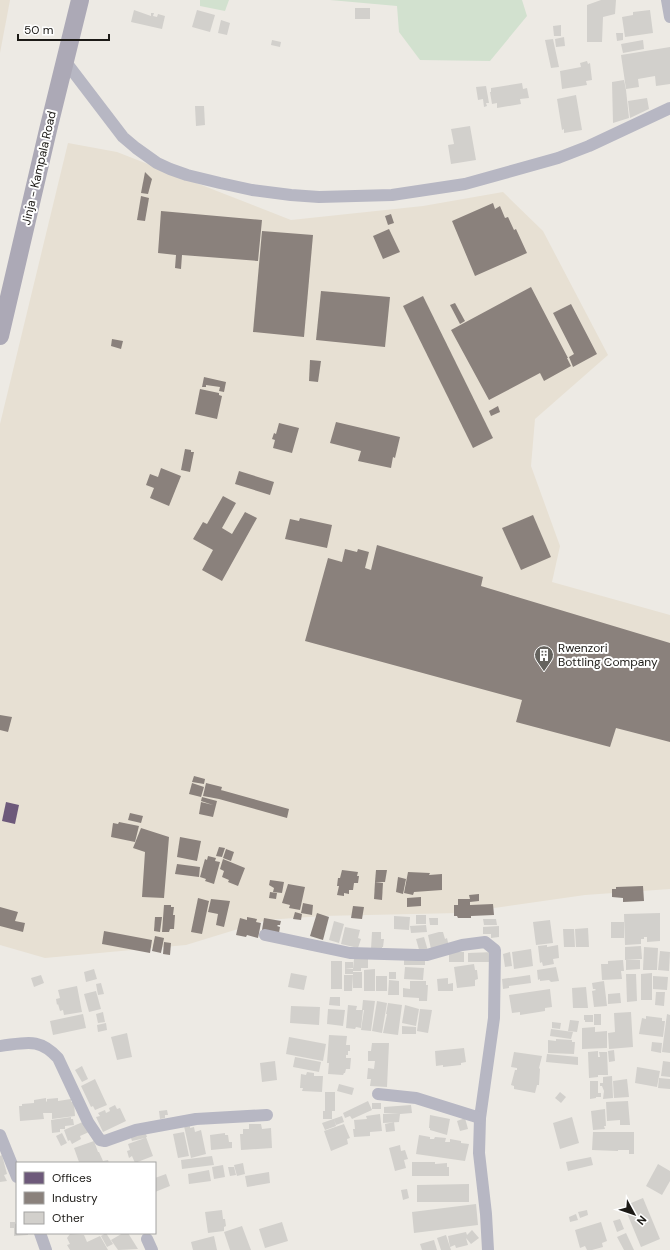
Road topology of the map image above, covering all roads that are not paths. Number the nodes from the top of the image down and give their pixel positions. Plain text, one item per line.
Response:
1 (80, 0) edge
2 (667, 0) edge
3 (670, 18) edge
4 (65, 61) junction
5 (670, 108) edge
6 (0, 336) edge
7 (265, 935) dead end
8 (0, 1046) edge
9 (378, 1094) dead end
10 (267, 1115) dead end
11 (480, 1118) junction
12 (0, 1136) edge
13 (16, 1175) edge
14 (40, 1234) edge
15 (46, 1250) edge
16 (488, 1250) edge

1 - 4 highway, Jinja - Kampala Road
2 - 3 street
4 - 5 street
4 - 6 highway, Jinja - Kampala Road
7 - 11 street
8 - 10 street
9 - 11 street
11 - 16 street
12 - 13 street
14 - 15 street

